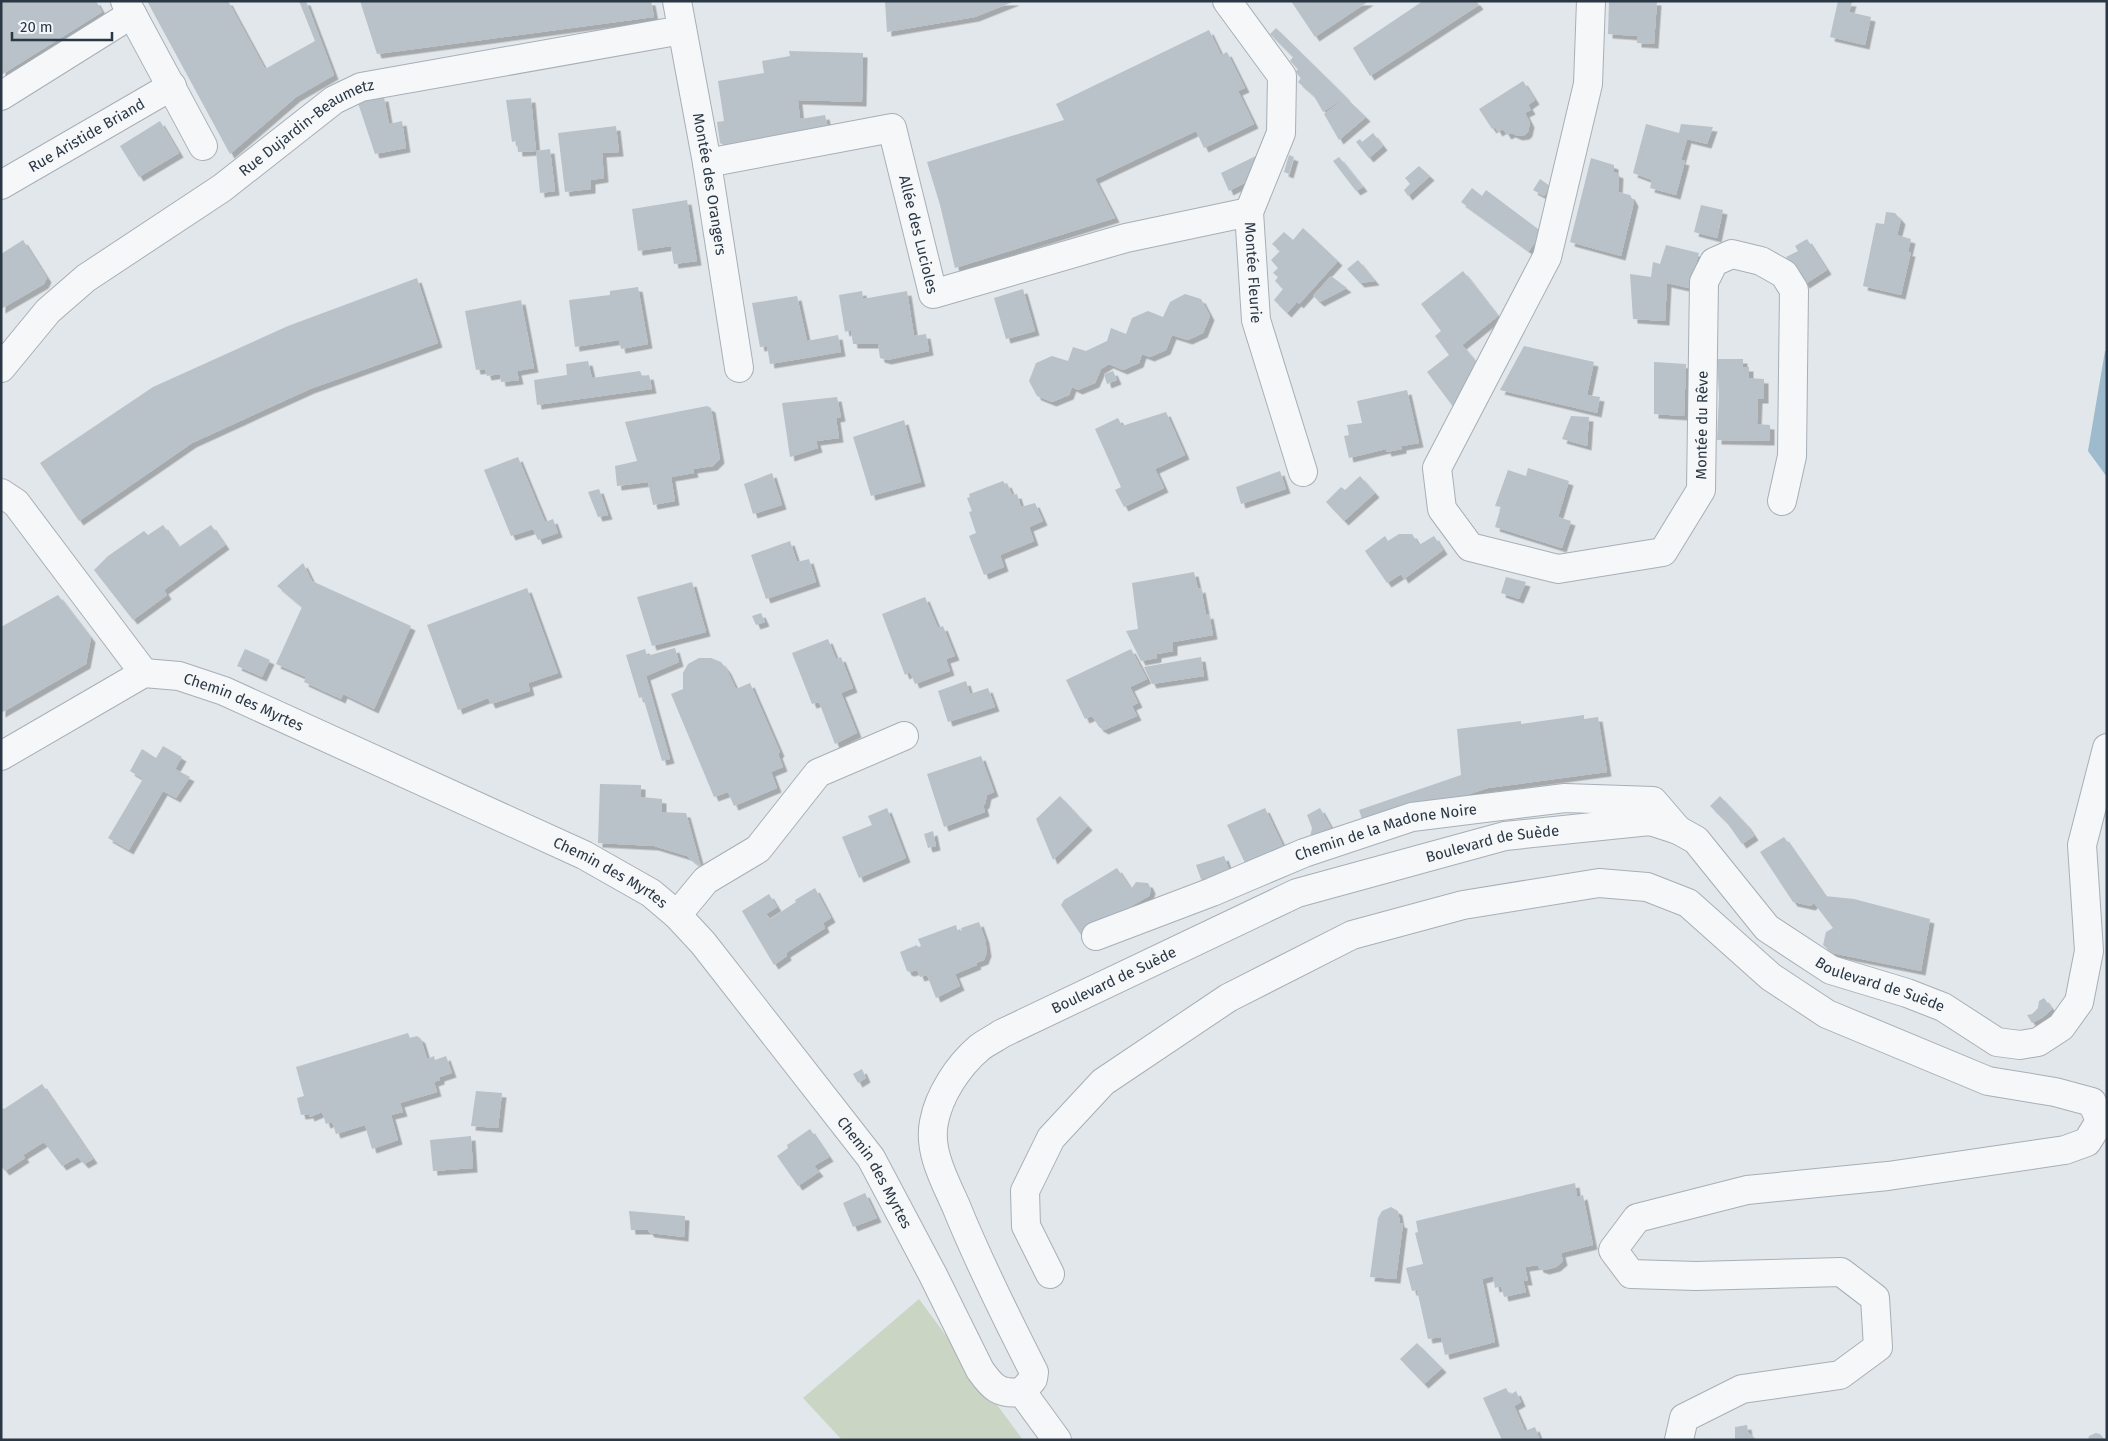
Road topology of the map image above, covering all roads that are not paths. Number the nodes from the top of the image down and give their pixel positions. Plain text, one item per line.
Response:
1 (677, 1) edge
2 (1228, 1) edge
3 (1591, 1) edge
4 (128, 8) edge
5 (682, 30) junction
6 (172, 86) junction
7 (1, 96) edge
8 (203, 146) dead end
9 (707, 163) junction
10 (1, 185) edge
11 (1249, 212) junction
12 (1, 368) edge
13 (740, 368) dead end
14 (1304, 472) dead end
15 (1, 493) edge
16 (1782, 501) dead end
17 (144, 673) junction
18 (904, 736) dead end
19 (2107, 748) edge
20 (1, 756) edge
21 (1678, 830) junction
22 (677, 915) junction
23 (1096, 936) dead end
24 (1050, 1274) dead end
25 (1022, 1392) junction
26 (1057, 1440) edge
27 (1679, 1440) edge

1 - 5 street, Montée des Orangers
2 - 11 street, Montée Fleurie
3 - 16 street, Montée du Rêve
4 - 6 street
4 - 7 street
5 - 9 street, Montée des Orangers
5 - 12 street, Rue Dujardin-Beaumetz
6 - 8 street
6 - 10 street, Rue Aristide Briand
9 - 11 street, Allée des Lucioles
9 - 13 street, Montée des Orangers
11 - 14 street, Montée Fleurie
15 - 17 street
17 - 20 street
17 - 22 street, Chemin des Myrtes
18 - 22 street
19 - 21 street, Boulevard de Suède
21 - 23 street, Chemin de la Madone Noire
21 - 25 street, Boulevard de Suède
22 - 25 street, Chemin des Myrtes
24 - 27 street
25 - 26 street

